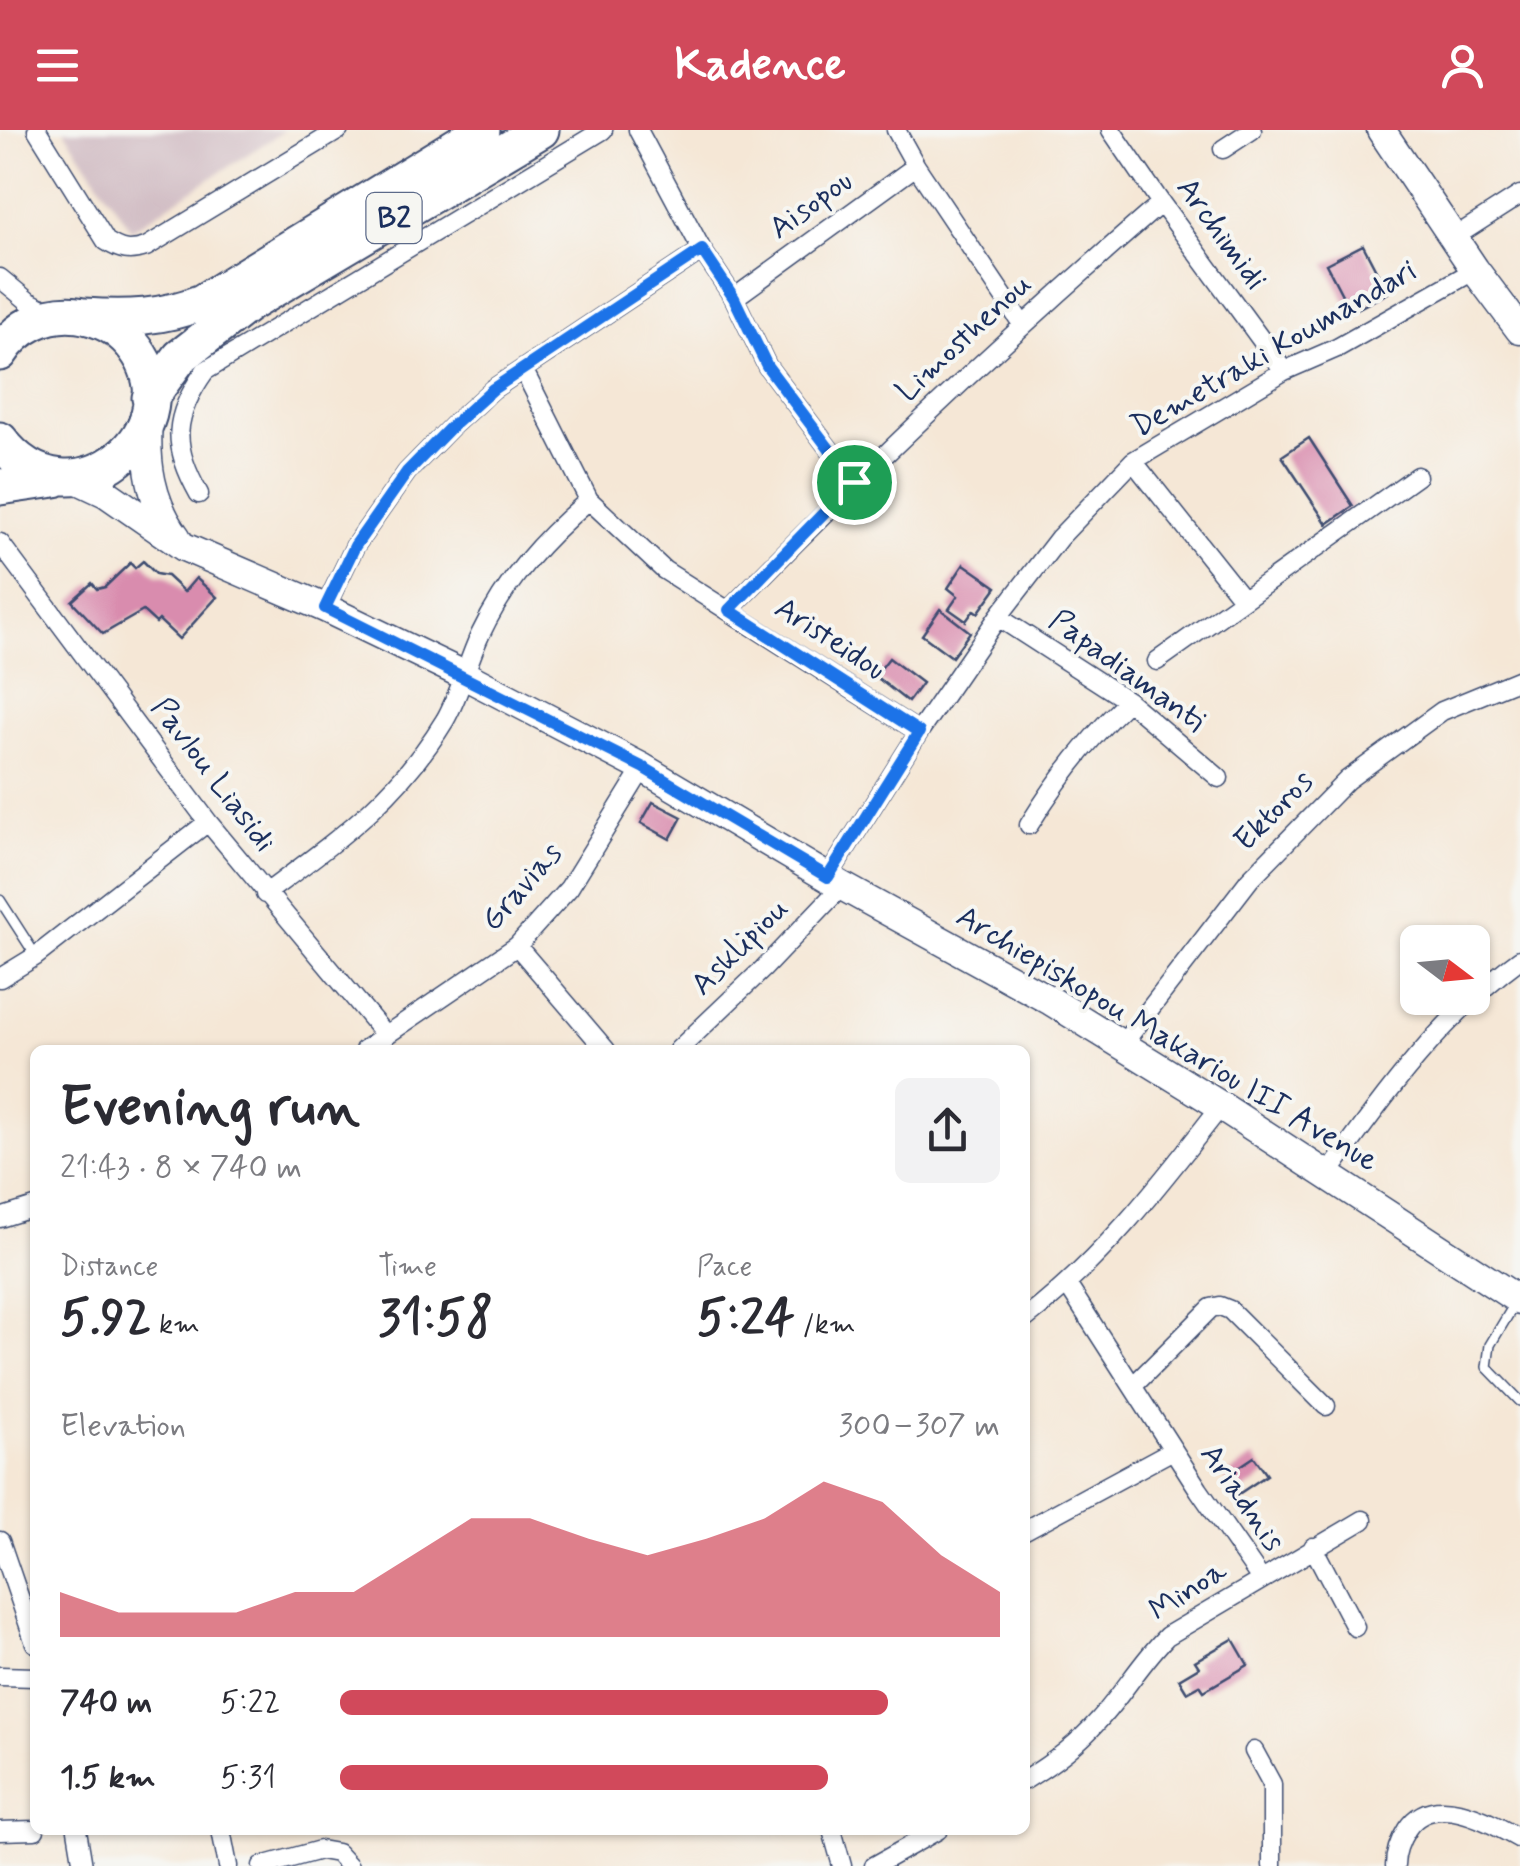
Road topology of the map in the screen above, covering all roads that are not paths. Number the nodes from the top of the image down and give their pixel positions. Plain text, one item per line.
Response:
1 (36, 130) edge
2 (339, 130) edge
3 (482, 130) edge
4 (542, 130) edge
5 (602, 130) edge
6 (638, 130) edge
7 (896, 130) edge
8 (1111, 130) edge
9 (1252, 130) edge
10 (1381, 130) edge
11 (1223, 150) dead end
12 (916, 166) junction
13 (1520, 195) edge
14 (1160, 203) junction
15 (1453, 238) junction
16 (702, 250) junction
17 (1475, 270) junction
18 (0, 278) edge
19 (734, 298) junction
20 (70, 315) junction
21 (1022, 324) junction
22 (1520, 330) edge
23 (0, 352) edge
24 (524, 371) junction
25 (1284, 371) junction
26 (149, 408) junction
27 (0, 440) edge
28 (1134, 461) junction
29 (1417, 476) dead end
30 (70, 478) junction
31 (854, 482) junction
32 (0, 487) edge
33 (199, 494) dead end
34 (589, 500) junction
35 (0, 543) edge
36 (184, 547) junction
37 (1242, 598) junction
38 (325, 608) junction
39 (729, 610) junction
40 (998, 617) junction
41 (1157, 662) dead end
42 (464, 675) junction
43 (1520, 679) edge
44 (1128, 701) junction
45 (919, 732) junction
46 (644, 768) junction
47 (1219, 778) dead end
48 (208, 822) junction
49 (1029, 825) dead end
50 (835, 881) junction
51 (266, 894) junction
52 (0, 900) edge
53 (517, 946) junction
54 (36, 956) junction
55 (1520, 959) edge
56 (0, 978) edge
57 (386, 1036) junction
58 (372, 1045) edge
59 (602, 1045) edge
60 (683, 1045) edge
61 (1122, 1045) junction
62 (1221, 1106) junction
63 (1327, 1176) junction
64 (30, 1209) edge
65 (0, 1218) edge
66 (1068, 1286) junction
67 (1519, 1299) edge
68 (1030, 1315) edge
69 (1132, 1386) junction
70 (1520, 1401) edge
71 (1326, 1406) dead end
72 (1173, 1450) junction
73 (1363, 1520) dead end
74 (1030, 1527) edge
75 (0, 1541) edge
76 (1314, 1548) junction
77 (1262, 1579) junction
78 (1355, 1626) dead end
79 (30, 1628) edge
80 (0, 1676) edge
81 (30, 1677) edge
82 (1254, 1752) dead end
83 (1030, 1777) edge
84 (30, 1830) edge
85 (0, 1831) edge
86 (78, 1835) edge
87 (221, 1835) edge
88 (833, 1835) edge
89 (929, 1835) edge
90 (1520, 1839) edge
91 (83, 1866) edge
92 (228, 1866) edge
93 (262, 1866) edge
94 (349, 1866) edge
95 (842, 1866) edge
96 (874, 1866) edge
97 (1272, 1866) edge
98 (1396, 1866) edge

1 - 2 street
3 - 20 highway, B2
4 - 26 highway, B2
5 - 33 street
6 - 16 street
7 - 12 street
8 - 14 street, Archimidi
9 - 11 street
10 - 15 main road
12 - 19 street, Aisopou
12 - 21 street
13 - 15 street
14 - 21 street, Limosthenou
14 - 25 street, Archimidi
15 - 17 main road
16 - 19 street
16 - 24 street
17 - 22 main road
17 - 25 street, Demetraki Koumandari
18 - 20 street
19 - 31 street
20 - 23 highway, B2
20 - 26 highway
21 - 31 street, Limosthenou
24 - 34 street, Aristeidou
24 - 38 street
25 - 28 street, Demetraki Koumandari
26 - 30 highway, B2
26 - 36 main road
27 - 30 highway
28 - 37 street
28 - 40 street, Demetraki Koumandari
29 - 37 street
30 - 32 highway, B2
30 - 36 main road, Archiepiskopou Makariou III Avenue
31 - 39 street, Limosthenou
34 - 39 street, Aristeidou
34 - 42 street
35 - 48 street, Pavlou Liasidi
36 - 38 main road, Archiepiskopou Makariou III Avenue
37 - 41 street
38 - 42 main road, Archiepiskopou Makariou III Avenue
39 - 45 street, Aristeidou
40 - 44 street, Papadiamanti
40 - 45 street, Demetraki Koumandari
42 - 46 main road, Archiepiskopou Makariou III Avenue
42 - 51 street
43 - 61 street, Ektoros
44 - 47 street, Papadiamanti
44 - 49 street
45 - 50 street, Demetraki Koumandari
46 - 50 main road, Archiepiskopou Makariou III Avenue
46 - 53 street, Gravias
48 - 51 street, Pavlou Liasidi
48 - 54 street
50 - 60 street, Asklipiou
50 - 61 main road, Archiepiskopou Makariou III Avenue
51 - 57 street, Pavlou Liasidi
52 - 54 lane
53 - 57 street, Gravias
53 - 59 street
54 - 56 street
55 - 63 street
57 - 58 street, Gravias
61 - 62 main road, Archiepiskopou Makariou III Avenue
62 - 63 main road, Archiepiskopou Makariou III Avenue
62 - 66 street
63 - 67 main road, Archiepiskopou Makariou III Avenue
64 - 65 street
66 - 68 street
66 - 69 street, Ariadnis
67 - 70 lane
69 - 71 street
69 - 72 street, Ariadnis
72 - 74 street, Ariadnis
72 - 77 street, Ariadnis
73 - 76 street, Minoa
75 - 79 street
76 - 77 street, Minoa
76 - 78 street
77 - 83 street, Minoa
80 - 81 street
82 - 97 street
84 - 85 street
86 - 91 street
87 - 92 street
88 - 95 street
89 - 96 street
90 - 98 street
93 - 94 street

